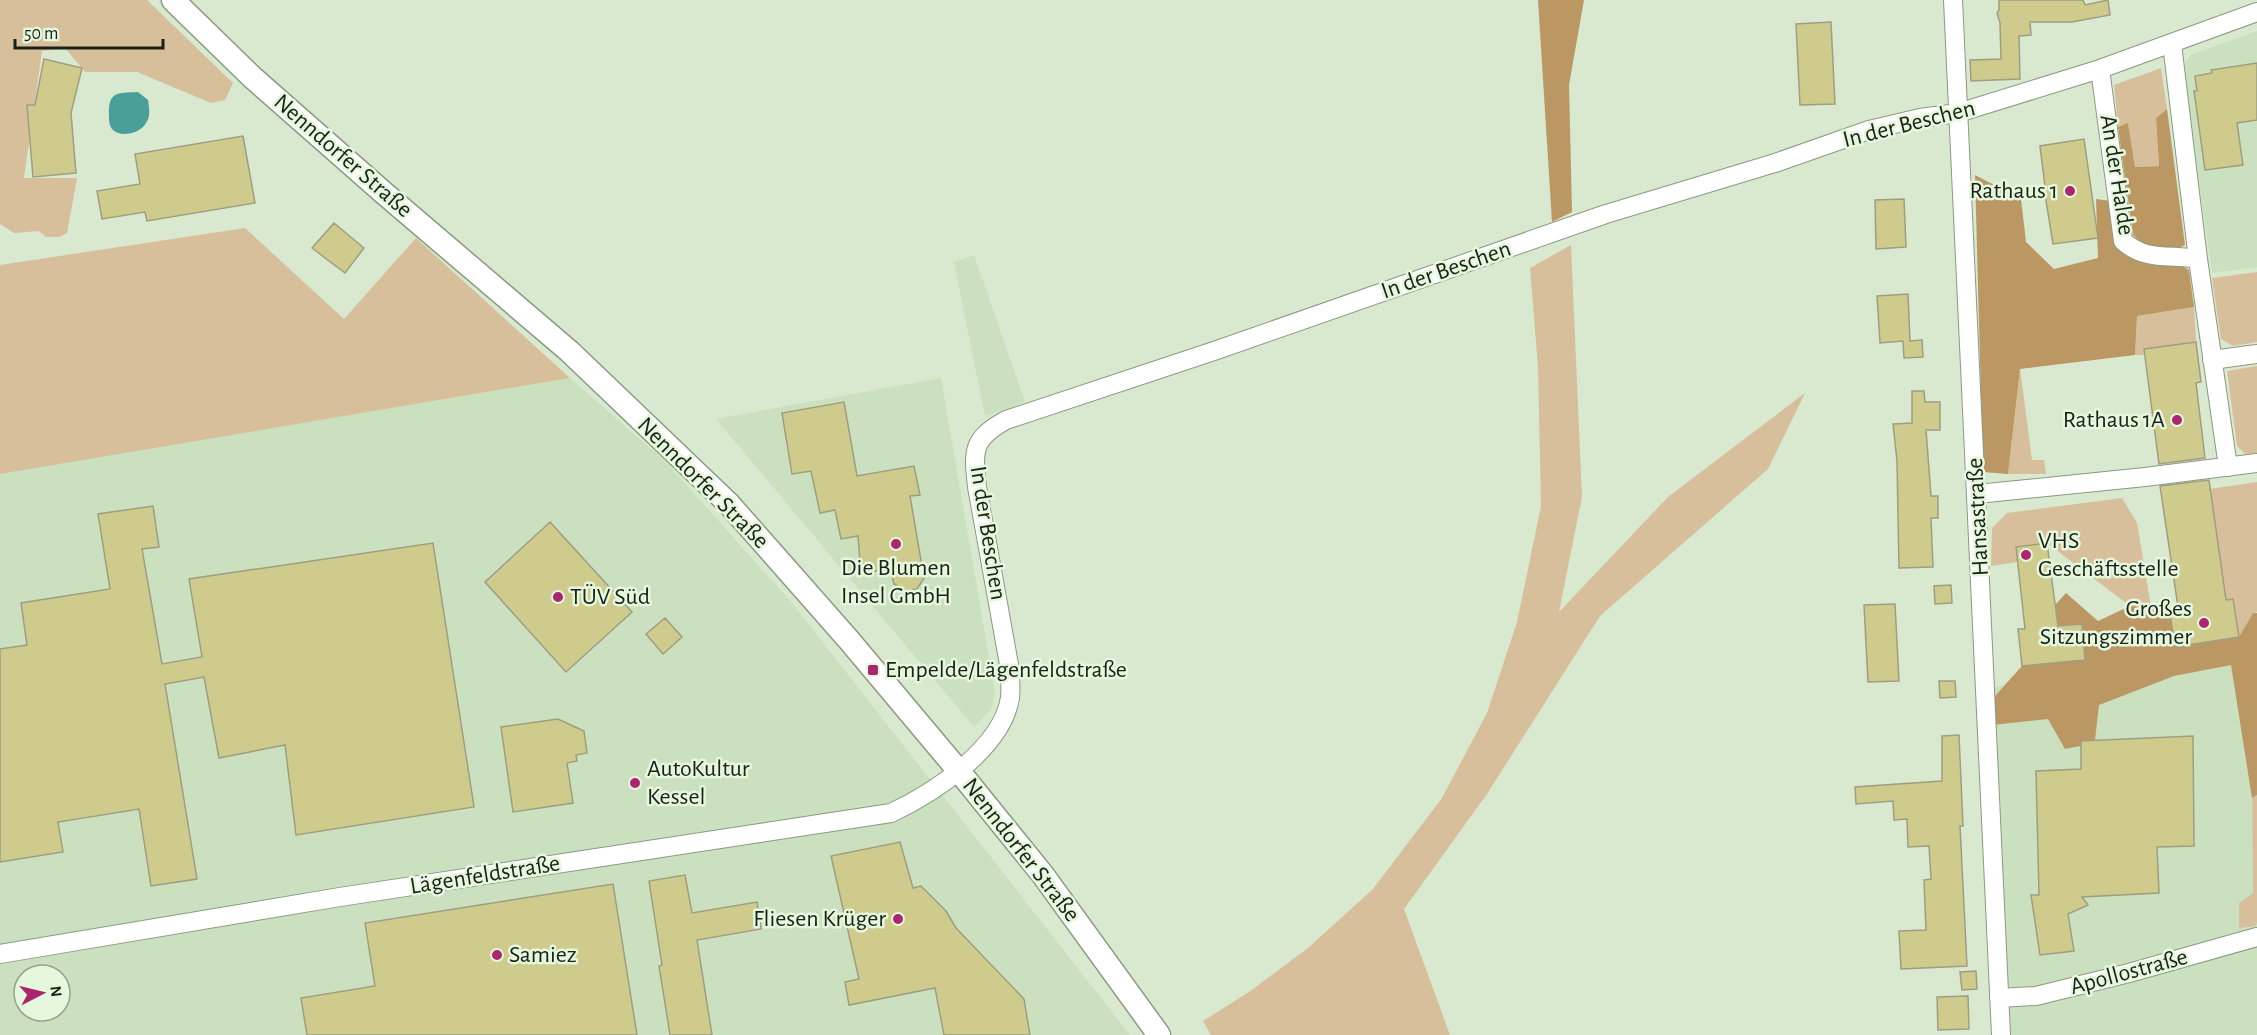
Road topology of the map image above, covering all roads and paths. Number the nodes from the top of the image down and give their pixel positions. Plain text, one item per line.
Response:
1 (173, 0) edge
2 (1953, 0) edge
3 (2257, 12) edge
4 (2172, 44) junction
5 (2100, 69) junction
6 (1958, 113) junction
7 (2198, 258) junction
8 (2257, 354) edge
9 (2212, 360) junction
10 (2257, 463) edge
11 (2228, 467) junction
12 (1977, 494) junction
13 (958, 770) junction
14 (2257, 937) edge
15 (0, 954) edge
16 (2000, 998) junction
17 (1159, 1035) edge
18 (2001, 1035) edge

1 - 13 street, Nenndorfer Straße
2 - 6 street, Hansastraße
3 - 4 street, In der Beschen
4 - 5 street, In der Beschen
4 - 7 street
5 - 6 street, In der Beschen
5 - 7 street, An der Halde
6 - 12 street, Hansastraße
6 - 13 street, In der Beschen
7 - 9 street
8 - 9 street
9 - 11 street
10 - 11 street
11 - 12 street
12 - 16 street, Hansastraße
13 - 15 street, Lägenfeldstraße
13 - 17 street, Nenndorfer Straße
14 - 16 street, Apollostraße
16 - 18 street, Hansastraße

